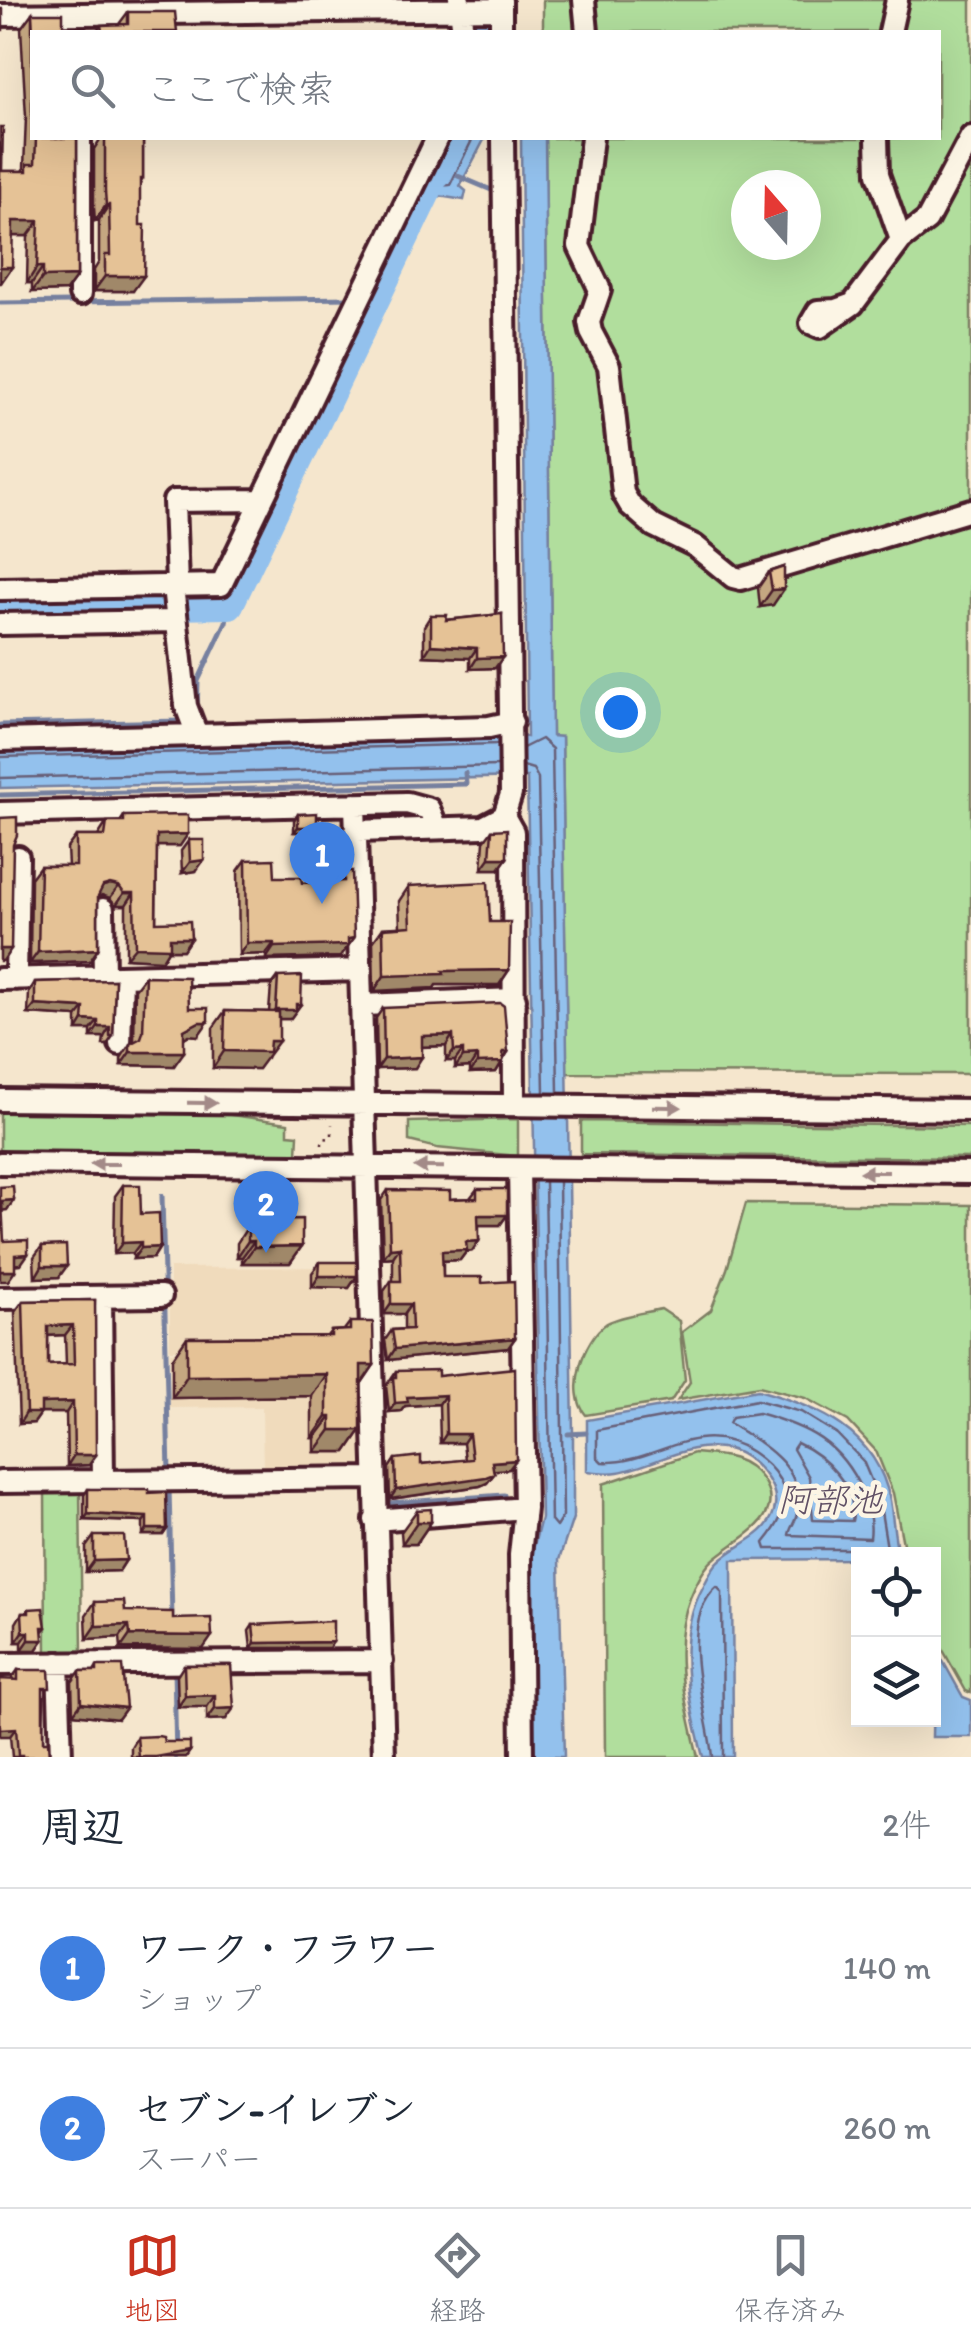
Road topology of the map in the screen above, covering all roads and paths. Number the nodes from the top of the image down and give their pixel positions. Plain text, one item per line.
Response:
1 (584, 0) edge
2 (897, 0) edge
3 (476, 5) edge
4 (33, 6) edge
5 (0, 15) edge
6 (79, 23) edge
7 (463, 30) edge
8 (499, 30) edge
9 (587, 30) edge
10 (890, 30) edge
11 (971, 137) edge
12 (80, 140) edge
13 (437, 140) edge
14 (503, 140) edge
15 (592, 140) edge
16 (876, 140) edge
17 (901, 240) junction
18 (80, 294) dead end
19 (853, 304) dead end
20 (262, 500) junction
21 (971, 510) edge
22 (0, 588) edge
23 (174, 588) junction
24 (175, 618) junction
25 (0, 624) edge
26 (192, 723) junction
27 (512, 729) junction
28 (0, 740) edge
29 (355, 804) junction
30 (0, 813) edge
31 (504, 816) junction
32 (437, 828) junction
33 (358, 831) junction
34 (18, 857) dead end
35 (103, 909) edge
36 (362, 970) junction
37 (113, 976) junction
38 (8, 979) edge
39 (515, 999) junction
40 (363, 1006) junction
41 (120, 1044) dead end
42 (0, 1100) edge
43 (363, 1104) junction
44 (520, 1104) junction
45 (971, 1110) edge
46 (332, 1122) dead end
47 (322, 1157) dead end
48 (0, 1163) edge
49 (366, 1166) junction
50 (523, 1169) junction
51 (971, 1172) edge
52 (161, 1296) dead end
53 (101, 1297) junction
54 (0, 1298) edge
55 (373, 1478) junction
56 (102, 1480) junction
57 (0, 1482) edge
58 (525, 1508) junction
59 (376, 1520) junction
60 (382, 1661) junction
61 (58, 1663) junction
62 (0, 1664) edge
63 (61, 1757) edge
64 (384, 1757) edge
65 (522, 1757) edge

1 - 9 street
2 - 10 street
3 - 6 street
3 - 7 street
3 - 8 street
4 - 5 street
4 - 6 street
11 - 17 street
12 - 18 street
13 - 20 street
14 - 27 street
15 - 21 street
16 - 17 street
17 - 19 street
20 - 23 street
20 - 23 street
22 - 23 street
23 - 24 street
24 - 25 street
24 - 26 street
26 - 27 street
26 - 28 street
27 - 31 street
29 - 30 street
29 - 32 street
29 - 33 street
31 - 32 street
31 - 39 street
32 - 33 street
33 - 36 street
34 - 38 street
35 - 37 street
36 - 37 street
36 - 40 street
37 - 38 street
37 - 41 street
39 - 40 street
39 - 44 street
40 - 43 street
42 -> 43 street
43 - 44 street
43 - 49 street
44 -> 45 street
46 - 47 path
49 -> 48 street
50 -> 49 street
49 - 55 street
51 -> 50 street
50 - 58 street
52 - 53 street
53 - 54 street
53 - 56 street
55 - 56 street
55 - 59 street
56 - 57 street
58 - 59 street
58 - 65 street
59 - 60 street
60 - 61 street
60 - 64 street
61 - 62 street
61 - 63 street

